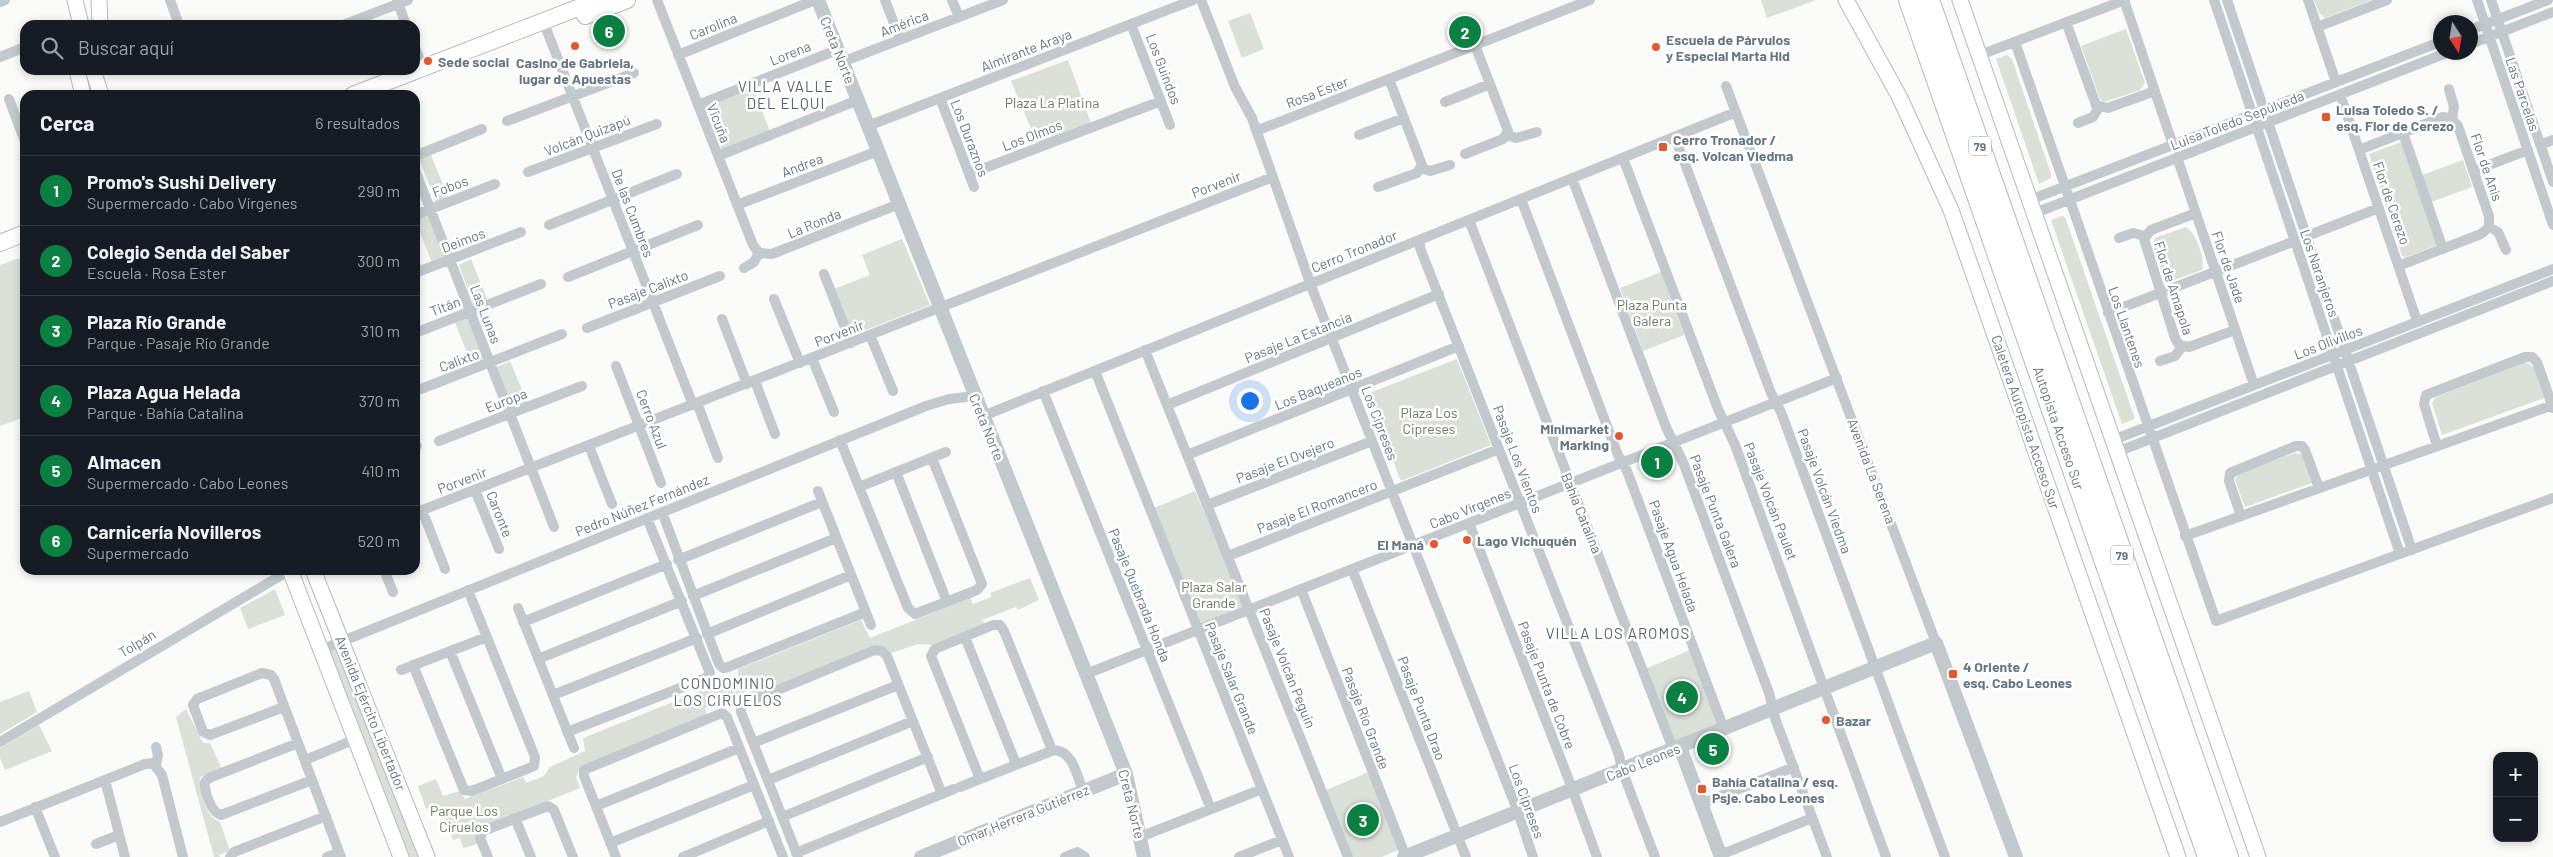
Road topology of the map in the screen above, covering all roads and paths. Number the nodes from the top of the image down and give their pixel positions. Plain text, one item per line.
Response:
1 (5, 0) edge
2 (75, 0) edge
3 (100, 0) edge
4 (170, 0) edge
5 (408, 0) edge
6 (598, 0) edge
7 (627, 0) edge
8 (657, 0) edge
9 (816, 0) edge
10 (886, 0) edge
11 (952, 0) edge
12 (1003, 0) edge
13 (1194, 0) edge
14 (1201, 0) edge
15 (1590, 0) edge
16 (1846, 0) edge
17 (1900, 0) edge
18 (1909, 0) edge
19 (1929, 0) edge
20 (1933, 0) edge
21 (1960, 0) edge
22 (2124, 0) edge
23 (2214, 0) edge
24 (2227, 0) edge
25 (2308, 0) edge
26 (2387, 0) edge
27 (2477, 0) edge
28 (2491, 0) edge
29 (2548, 0) edge
30 (0, 2) edge
31 (398, 2) edge
32 (576, 4) edge
33 (2553, 12) edge
34 (959, 17) junction
35 (2498, 19) junction
36 (80, 20) edge
37 (100, 20) edge
38 (177, 20) edge
39 (355, 20) edge
40 (404, 20) edge
41 (2066, 22) junction
42 (1131, 24) junction
43 (2485, 24) junction
44 (2317, 27) junction
45 (2478, 27) edge
46 (547, 31) junction
47 (2502, 32) junction
48 (2489, 37) junction
49 (900, 39) junction
50 (1933, 41) junction
51 (2478, 41) edge
52 (2014, 42) junction
53 (1475, 45) junction
54 (2433, 45) edge
55 (20, 49) edge
56 (678, 55) junction
57 (1980, 55) junction
58 (840, 56) junction
59 (0, 57) edge
60 (2433, 58) edge
61 (420, 60) edge
62 (423, 68) junction
63 (420, 69) edge
64 (634, 73) dead end
65 (78, 75) edge
66 (95, 75) edge
67 (405, 75) edge
68 (1389, 79) junction
69 (2336, 82) junction
70 (1490, 84) junction
71 (1726, 86) dead end
72 (2449, 88) dead end
73 (82, 90) edge
74 (100, 90) edge
75 (366, 90) edge
76 (397, 90) edge
77 (2154, 90) junction
78 (2340, 94) junction
79 (573, 96) junction
80 (940, 98) junction
81 (8, 99) dead end
82 (858, 100) junction
83 (1161, 101) junction
84 (1445, 102) dead end
85 (698, 105) junction
86 (2099, 107) junction
87 (2264, 110) junction
88 (1736, 112) junction
89 (2252, 114) junction
90 (1404, 118) junction
91 (2452, 119) junction
92 (507, 121) dead end
93 (2268, 122) junction
94 (2078, 123) dead end
95 (657, 124) dead end
96 (1170, 125) dead end
97 (868, 126) junction
98 (2256, 127) junction
99 (20, 129) edge
100 (482, 129) dead end
101 (1256, 131) junction
102 (1537, 132) dead end
103 (2403, 133) junction
104 (1359, 135) dead end
105 (1507, 135) junction
106 (1674, 137) junction
107 (2553, 140) edge
108 (2173, 145) junction
109 (2540, 145) junction
110 (593, 148) junction
111 (2359, 150) junction
112 (2528, 150) junction
113 (878, 151) junction
114 (420, 154) edge
115 (1465, 154) dead end
116 (718, 156) junction
117 (2177, 157) junction
118 (1623, 158) junction
119 (1450, 165) dead end
120 (1421, 168) junction
121 (528, 172) dead end
122 (2474, 172) junction
123 (676, 174) dead end
124 (969, 174) junction
125 (1273, 176) junction
126 (1572, 178) junction
127 (2553, 182) edge
128 (420, 183) edge
129 (495, 184) dead end
130 (974, 187) dead end
131 (1378, 187) dead end
132 (2064, 187) junction
133 (1521, 199) junction
134 (613, 200) junction
135 (2069, 200) junction
136 (899, 204) junction
137 (737, 206) junction
138 (2032, 206) junction
139 (2379, 208) junction
140 (430, 209) junction
141 (420, 213) edge
142 (2196, 213) junction
143 (1469, 220) junction
144 (20, 224) edge
145 (549, 225) dead end
146 (2553, 225) edge
147 (698, 226) dead end
148 (2489, 226) junction
149 (0, 232) edge
150 (521, 232) dead end
151 (20, 235) edge
152 (2145, 236) junction
153 (2306, 236) junction
154 (2119, 238) dead end
155 (1420, 240) junction
156 (2295, 241) junction
157 (0, 243) edge
158 (2443, 249) junction
159 (2506, 250) dead end
160 (633, 251) junction
161 (759, 254) junction
162 (450, 260) junction
163 (2398, 266) junction
164 (744, 268) dead end
165 (2553, 268) edge
166 (420, 271) edge
167 (2216, 271) junction
168 (824, 274) dead end
169 (720, 276) dead end
170 (568, 277) dead end
171 (2553, 281) edge
172 (541, 284) dead end
173 (1310, 284) junction
174 (2160, 293) junction
175 (1438, 294) junction
176 (774, 298) dead end
177 (653, 302) junction
178 (940, 308) junction
179 (470, 311) junction
180 (2108, 313) junction
181 (722, 319) dead end
182 (2417, 322) junction
183 (587, 328) dead end
184 (2236, 330) junction
185 (420, 331) edge
186 (562, 334) dead end
187 (870, 335) junction
188 (1332, 338) junction
189 (851, 343) junction
190 (1459, 346) junction
191 (2182, 347) junction
192 (1145, 350) junction
193 (2345, 350) junction
194 (2333, 354) junction
195 (812, 358) junction
196 (2160, 361) dead end
197 (2349, 361) junction
198 (490, 362) junction
199 (800, 363) junction
200 (616, 366) dead end
201 (2337, 366) junction
202 (1095, 371) junction
203 (1836, 378) junction
204 (751, 382) junction
205 (2254, 385) junction
206 (582, 386) dead end
207 (421, 389) dead end
208 (1352, 389) junction
209 (892, 391) dead end
210 (1044, 391) junction
211 (975, 396) junction
212 (1775, 402) junction
213 (695, 404) junction
214 (1167, 405) junction
215 (2553, 406) edge
216 (834, 412) dead end
217 (510, 414) junction
218 (983, 416) junction
219 (1724, 422) junction
220 (640, 426) junction
221 (2147, 427) junction
222 (775, 434) dead end
223 (2151, 438) junction
224 (439, 440) dead end
225 (840, 440) junction
226 (1372, 440) junction
227 (1674, 442) junction
228 (589, 446) junction
229 (2115, 446) junction
230 (2437, 446) junction
231 (1499, 449) junction
232 (946, 452) dead end
233 (1187, 455) junction
234 (718, 458) dead end
235 (932, 458) junction
236 (1622, 462) junction
237 (2384, 465) junction
238 (531, 468) junction
239 (2372, 470) junction
240 (896, 472) junction
241 (662, 483) dead end
242 (1570, 483) junction
243 (859, 487) junction
244 (2319, 488) junction
245 (475, 490) junction
246 (818, 491) dead end
247 (1392, 491) junction
248 (2553, 498) edge
249 (822, 502) junction
250 (1520, 502) junction
251 (612, 504) dead end
252 (1207, 505) junction
253 (420, 512) edge
254 (662, 512) junction
255 (420, 514) edge
256 (2242, 516) junction
257 (647, 518) junction
258 (1468, 523) junction
259 (554, 527) dead end
260 (2185, 536) junction
261 (836, 538) junction
262 (1413, 545) junction
263 (499, 549) dead end
264 (2412, 550) junction
265 (2400, 554) junction
266 (1228, 556) junction
267 (678, 560) junction
268 (667, 564) junction
269 (445, 569) dead end
270 (1352, 569) junction
271 (282, 575) edge
272 (292, 575) edge
273 (386, 575) edge
274 (851, 575) junction
275 (316, 577) edge
276 (1301, 589) junction
277 (468, 590) junction
278 (393, 592) dead end
279 (692, 596) junction
280 (682, 601) junction
281 (947, 602) junction
282 (518, 608) dead end
283 (1249, 610) junction
284 (866, 612) junction
285 (523, 622) junction
286 (871, 625) dead end
287 (1198, 630) junction
288 (707, 634) junction
289 (487, 637) junction
290 (965, 637) junction
291 (696, 638) junction
292 (342, 641) junction
293 (1936, 643) junction
294 (323, 649) junction
295 (1147, 650) junction
296 (450, 651) junction
297 (538, 659) junction
298 (413, 666) junction
299 (1875, 668) junction
300 (401, 670) dead end
301 (1086, 674) junction
302 (898, 685) junction
303 (1824, 688) junction
304 (552, 695) junction
305 (284, 707) junction
306 (1773, 709) junction
307 (913, 721) junction
308 (1724, 729) junction
309 (567, 732) junction
310 (356, 739) junction
311 (0, 742) edge
312 (754, 743) junction
313 (298, 744) junction
314 (156, 747) dead end
315 (574, 748) dead end
316 (739, 748) junction
317 (1677, 748) junction
318 (1052, 750) junction
319 (928, 757) junction
320 (304, 760) junction
321 (1016, 764) junction
322 (156, 765) junction
323 (1794, 767) junction
324 (1622, 770) junction
325 (1126, 774) junction
326 (980, 779) junction
327 (105, 780) junction
328 (312, 780) junction
329 (502, 780) junction
330 (768, 780) junction
331 (754, 785) junction
332 (1262, 789) junction
333 (1571, 790) junction
334 (1083, 791) junction
335 (942, 794) junction
336 (1701, 804) junction
337 (596, 806) junction
338 (35, 807) junction
339 (1211, 809) junction
340 (1518, 812) junction
341 (326, 816) junction
342 (782, 817) junction
343 (515, 818) junction
344 (1812, 818) junction
345 (769, 821) junction
346 (0, 822) edge
347 (119, 835) junction
348 (1458, 836) junction
349 (1140, 837) junction
350 (1282, 840) junction
351 (610, 843) junction
352 (96, 844) dead end
353 (340, 854) edge
354 (797, 855) edge
355 (1083, 855) edge
356 (1720, 856) edge
357 (55, 857) edge
358 (125, 857) edge
359 (183, 857) edge
360 (230, 857) edge
361 (327, 857) edge
362 (401, 857) edge
363 (427, 857) edge
364 (488, 857) edge
365 (531, 857) edge
366 (573, 857) edge
367 (616, 857) edge
368 (683, 857) edge
369 (783, 857) edge
370 (921, 857) edge
371 (1065, 857) edge
372 (1144, 857) edge
373 (1239, 857) edge
374 (1289, 857) edge
375 (1348, 857) edge
376 (1405, 857) edge
377 (1466, 857) edge
378 (1533, 857) edge
379 (1597, 857) edge
380 (1655, 857) edge
381 (1827, 857) edge
382 (1886, 857) edge
383 (1945, 857) edge
384 (2016, 857) edge
385 (2178, 857) edge
386 (2208, 857) edge
387 (2228, 857) edge
388 (2258, 857) edge

1 - 30 street
2 - 36 main road
3 - 37 main road
4 - 38 street
5 - 31 street
6 - 32 main road
7 - 46 main road
8 - 56 street, Vicuña
9 - 56 street, Carolina
9 - 58 street, Creta Norte
10 - 49 street
11 - 34 street
12 - 34 street, América
13 - 42 street, Almirante Araya
14 - 101 street, Los Cipreses
15 - 53 street, Rosa Ester
16 - 385 main road, Caletera Autopista Acceso Sur
17 - 50 highway
18 - 50 highway, Autopista Acceso Sur / 79
19 - 50 highway, Autopista Acceso Sur / 79
20 - 50 highway
21 - 57 main road
22 - 41 street
22 - 77 street
23 - 89 street, Los Naranjeros
24 - 87 street, Los Naranjeros
25 - 44 street
26 - 44 street
27 - 43 street, Las Parcelas
28 - 35 street, Las Parcelas
29 - 35 street
31 - 39 street
31 - 40 street
32 - 62 main road
33 - 47 street
34 - 49 street, América
35 - 43 street
35 - 47 street, Las Parcelas
41 - 52 street
41 - 86 street
42 - 80 street, Almirante Araya
42 - 83 street, Los Guindos
43 - 45 street
43 - 48 street, Las Parcelas
44 - 69 street
46 - 76 main road
46 - 79 street, De las Cumbres
47 - 48 street
47 - 109 street, Las Parcelas
48 - 51 street
48 - 112 street, Las Parcelas
49 - 58 street, América
50 - 386 highway, Autopista Acceso Sur / 79
50 - 387 highway, Autopista Acceso Sur / 79
52 - 57 street
52 - 132 street, Los Llantenes
53 - 68 street, Rosa Ester
53 - 70 street
54 - 69 street, Luisa Toledo Sepúlveda
55 - 59 street
56 - 85 street, Vicuña
57 - 138 main road
58 - 82 street, Creta Norte
58 - 85 street, Lorena
60 - 78 street, Luisa Toledo Sepúlveda
61 - 62 street
62 - 63 main road
64 - 79 street
65 - 73 main road
66 - 74 main road
67 - 75 main road
68 - 90 street
68 - 101 street, Rosa Ester
69 - 87 street, Luisa Toledo Sepúlveda
70 - 84 street
70 - 105 street
71 - 88 street, Avenida La Serena
72 - 91 street, Flor de Anís
77 - 86 street
77 - 108 street
78 - 93 street, Luisa Toledo Sepúlveda
78 - 111 street, Flor de Cerezo
79 - 92 street
79 - 110 street, De las Cumbres
80 - 97 street, Almirante Araya
80 - 124 street, Los Duraznos
81 - 99 street
82 - 97 street, Creta Norte
82 - 116 street
83 - 96 street, Los Guindos
83 - 124 street, Los Olmos
85 - 116 street, Vicuña
86 - 94 street
87 - 89 street, Luisa Toledo Sepúlveda
87 - 93 street, Los Naranjeros
88 - 106 street, Cerro Tronador
88 - 203 street, Avenida La Serena
89 - 98 street, Los Naranjeros
89 - 108 street, Luisa Toledo Sepúlveda
90 - 104 street
90 - 120 street
91 - 103 street
91 - 122 street, Flor de Anís
93 - 98 street, Luisa Toledo Sepúlveda
93 - 153 street, Los Naranjeros
95 - 110 street, Volcán Quizapú
97 - 113 street, Creta Norte
98 - 117 street, Luisa Toledo Sepúlveda
98 - 156 street, Los Naranjeros
100 - 114 street
101 - 125 street, Los Cipreses
102 - 105 street
103 - 111 street
103 - 158 street
105 - 115 street
106 - 118 street, Cerro Tronador
106 - 212 street, Pasaje Volcán Viedma
107 - 109 street
108 - 132 street, Luisa Toledo Sepúlveda
109 - 127 street, Las Parcelas
110 - 121 street, Volcán Quizapú
110 - 134 street, De las Cumbres
111 - 139 street, Flor de Cerezo
112 - 122 street
112 - 146 street, Las Parcelas
113 - 136 street, Creta Norte
113 - 137 street, Andrea
116 - 137 street, Vicuña
117 - 135 street, Luisa Toledo Sepúlveda
117 - 142 street, Flor de Jade
118 - 126 street, Cerro Tronador
118 - 219 street, Pasaje Volcán Paulet
119 - 120 street
120 - 131 street
122 - 148 street, Flor de Anís
123 - 134 street
124 - 130 street, Los Duraznos
125 - 173 street, Los Cipreses
125 - 178 street, Porvenir
126 - 133 street, Cerro Tronador
126 - 227 street, Pasaje Punta Galera
128 - 140 street, Las Lunas
129 - 140 street, Fobos
132 - 135 street, Los Llantenes
132 - 138 street, Luisa Toledo Sepúlveda
133 - 143 street, Cerro Tronador
133 - 236 street, Pasaje Agua Helada
134 - 145 street
134 - 160 street, De las Cumbres
135 - 138 street, Luisa Toledo Sepúlveda
135 - 180 street, Los Llantenes
136 - 161 street, La Ronda
136 - 178 street, Creta Norte
137 - 161 street, Vicuña
138 - 229 main road
139 - 153 street
139 - 163 street, Flor de Cerezo
140 - 141 street, Fobos
140 - 162 street, Las Lunas
142 - 152 street, Flor de Amapola
142 - 167 street, Flor de Jade
143 - 155 street, Cerro Tronador
143 - 242 street, Bahía Catalina
144 - 149 main road
147 - 160 street
148 - 158 street
148 - 159 street, Flor de Anís
150 - 162 street, Deimos
151 - 157 main road
152 - 154 street, Flor de Amapola
152 - 174 street, Flor de Amapola
153 - 193 street, Los Naranjeros
155 - 173 street, Cerro Tronador
155 - 175 street, Pasaje Los Vientos
156 - 167 street
156 - 194 street, Los Naranjeros
158 - 163 street
160 - 170 street
160 - 177 street, De las Cumbres
161 - 164 street
162 - 166 street, Deimos
162 - 179 street, Las Lunas
163 - 182 street, Flor de Cerezo
165 - 182 street, Los Olivillos
167 - 174 street
167 - 184 street, Flor de Jade
168 - 189 street
169 - 177 street, Pasaje Calixto
171 - 197 street
172 - 179 street, Titán
173 - 188 street, Los Cipreses
173 - 192 street, Cerro Tronador
174 - 180 street
174 - 191 street, Flor de Amapola
175 - 188 street, Pasaje La Estancia
175 - 190 street, Pasaje Los Vientos
176 - 199 street
177 - 183 street, Pasaje Calixto
177 - 213 street, De las Cumbres
178 - 187 street, Porvenir
178 - 211 street, Creta Norte
179 - 185 street, Titán
179 - 198 street, Las Lunas
180 - 221 street, Los Llantenes
181 - 204 street
182 - 193 street, Los Olivillos
184 - 191 street, Flor de Amapola
184 - 205 street, Flor de Jade
186 - 198 street, Calixto
187 - 189 street, Porvenir
187 - 209 street
188 - 208 street, Los Cipreses
188 - 214 street, Pasaje La Estancia
189 - 195 street, Porvenir
190 - 208 street, Los Baqueanos
190 - 231 street, Pasaje Los Vientos
191 - 196 street, Flor de Amapola
192 - 202 street, Cerro Tronador
192 - 214 street, Pasaje Volcán Peguin
193 - 194 street, Los Olivillos
193 - 197 street, Los Naranjeros
194 - 201 street, Los Naranjeros
194 - 205 street, Los Olivillos
195 - 199 street, Porvenir
195 - 216 street
197 - 201 street
197 - 237 street, Los Naranjeros
198 - 207 street, Calixto
198 - 217 street, Las Lunas
199 - 204 street, Porvenir
200 - 220 street, Cerro Azul
201 - 223 street
201 - 239 street, Los Naranjeros
202 - 210 street, Cerro Tronador
202 - 287 street, Pasaje Salar Grande
203 - 212 street, Cabo Vírgenes
203 - 293 street, Avenida La Serena
204 - 213 street, Porvenir
204 - 222 street
205 - 221 street, Los Olivillos
206 - 217 street, Europa
208 - 226 street, Los Cipreses
208 - 233 street, Los Baqueanos
210 - 218 street, Cerro Tronador
210 - 295 street, Pasaje Quebrada Honda
211 - 218 street, Creta Norte
211 - 225 street, Pedro Núñez Fernández
212 - 219 street, Cabo Vírgenes
212 - 299 street, Pasaje Volcán Viedma
213 - 220 street, Porvenir
213 - 234 street, De las Cumbres
214 - 233 street, Pasaje Volcán Peguin
215 - 230 street
215 - 230 street
217 - 224 street, Europa
217 - 238 street, Las Lunas
218 - 301 street, Creta Norte
219 - 227 street, Cabo Vírgenes
219 - 303 street, Pasaje Volcán Paulet
220 - 228 street, Porvenir
220 - 241 street, Cerro Azul
221 - 223 street, Los Llantenes
221 - 229 street, Los Olivillos
223 - 229 street
223 - 260 street, Los Llantenes
225 - 243 street
225 - 254 street, Pedro Núñez Fernández
226 - 247 street, Los Cipreses
226 - 252 street, Pasaje El Ovejero
227 - 236 street, Cabo Vírgenes
227 - 306 street, Pasaje Punta Galera
228 - 238 street, Porvenir
228 - 251 street
229 - 388 main road
230 - 237 street
231 - 247 street, Pasaje El Romancero
231 - 250 street, Pasaje Los Vientos
232 - 235 street
233 - 252 street, Pasaje Volcán Peguin
235 - 240 street
235 - 281 street
236 - 242 street, Cabo Vírgenes
236 - 308 street, Pasaje Agua Helada
237 - 239 street
237 - 264 street, Los Naranjeros
238 - 245 street, Porvenir
238 - 259 street, Las Lunas
239 - 244 street
239 - 265 street, Los Naranjeros
240 - 243 street
240 - 281 street
242 - 250 street, Cabo Vírgenes
242 - 317 street, Bahía Catalina
243 - 281 street
244 - 256 street
244 - 256 street
245 - 253 street, Porvenir
245 - 263 street, Caronte
246 - 249 street
247 - 262 street, Los Cipreses
247 - 266 street, Pasaje El Romancero
248 - 264 street
249 - 261 street
249 - 267 street
250 - 258 street, Cabo Vírgenes
250 - 324 street, Pasaje Los Vientos
252 - 266 street, Pasaje Volcán Peguin
254 - 257 street, Pedro Núñez Fernández
254 - 267 street
255 - 269 street
256 - 260 street
257 - 268 street
257 - 277 street, Pedro Núñez Fernández
258 - 262 street, Cabo Vírgenes
258 - 333 street, Pasaje Punta de Cobre
260 - 265 street, Los Llantenes
261 - 274 street
261 - 279 street
262 - 270 street, Cabo Vírgenes
262 - 340 street, Los Cipreses
264 - 265 street
266 - 283 street, Pasaje Volcán Peguin
267 - 279 street
268 - 280 street
268 - 285 street
270 - 276 street, Cabo Vírgenes
270 - 348 street, Pasaje Punta Drao
271 - 311 street, Tolpán
272 - 294 main road, Avenida Ejército Libertador
273 - 278 street
274 - 284 street
274 - 288 street
275 - 292 main road, Avenida Ejército Libertador
276 - 283 street, Cabo Vírgenes
276 - 376 street, Pasaje Río Grande
277 - 289 street
277 - 292 street, Pedro Núñez Fernández
279 - 288 street
280 - 291 street
280 - 297 street
282 - 285 street
283 - 287 street, Cabo Vírgenes
283 - 375 street, Pasaje Volcán Peguin
284 - 286 street
284 - 288 street
285 - 297 street
287 - 295 street, Cabo Vírgenes
287 - 332 street, Pasaje Salar Grande
289 - 296 street
289 - 329 street
290 - 318 street
290 - 321 street
290 - 326 street
291 - 304 street
291 - 309 street
292 - 294 street, Pedro Núñez Fernández
292 - 363 main road, Avenida Ejército Libertador
293 - 299 street, Cabo Leones
293 - 384 street, Avenida La Serena
294 - 310 main road, Avenida Ejército Libertador
295 - 301 street, Cabo Vírgenes
295 - 339 street, Pasaje Quebrada Honda
296 - 298 street
296 - 329 street
297 - 304 street
298 - 300 street
298 - 329 street
299 - 303 street, Cabo Leones
299 - 383 street, Pasaje Volcán Viedma
301 - 325 street, Creta Norte
302 - 307 street
302 - 312 street
302 - 312 street
303 - 306 street, Cabo Leones
303 - 382 street, Pasaje Volcán Paulet
304 - 309 street
305 - 305 street
305 - 313 street
306 - 308 street, Cabo Leones
306 - 323 street, Pasaje Punta Galera
307 - 319 street
307 - 330 street
308 - 317 street, Cabo Leones
309 - 315 street
310 - 320 street
310 - 362 main road, Avenida Ejército Libertador
312 - 330 street
313 - 320 street
313 - 328 street
314 - 322 street
316 - 331 street
316 - 337 street
316 - 337 street
317 - 324 street, Cabo Leones
317 - 336 street, Bahía Catalina
318 - 321 street
318 - 334 street
319 - 335 street
319 - 342 street
320 - 328 street
321 - 326 street
322 - 327 street
322 - 359 street
323 - 336 street
323 - 344 street, Pasaje Punta Galera
324 - 333 street, Cabo Leones
324 - 380 street, Pasaje Los Vientos
325 - 334 street, Omar Herrera Gutiérrez
325 - 349 street, Creta Norte
326 - 335 street
327 - 338 street
327 - 347 street
328 - 341 street
330 - 342 street
331 - 345 street
331 - 351 street
332 - 339 street
332 - 350 street, Pasaje Salar Grande
333 - 340 street, Cabo Leones
333 - 379 street, Pasaje Punta de Cobre
334 - 370 street, Omar Herrera Gutiérrez
335 - 354 street
336 - 356 street, Bahía Catalina
337 - 351 street
338 - 346 street
338 - 357 street
339 - 349 street
340 - 348 street, Cabo Leones
340 - 378 street, Los Cipreses
341 - 353 street
341 - 360 street
342 - 354 street
343 - 364 street
343 - 365 street
343 - 366 street
344 - 356 street
344 - 381 street, Pasaje Punta Galera
345 - 368 street
345 - 369 street
347 - 352 street
347 - 358 street
348 - 376 street, Cabo Leones
348 - 377 street, Pasaje Punta Drao
349 - 372 street, Creta Norte
350 - 373 street
350 - 374 street, Pasaje Salar Grande
351 - 367 street
353 - 361 street
355 - 371 street

